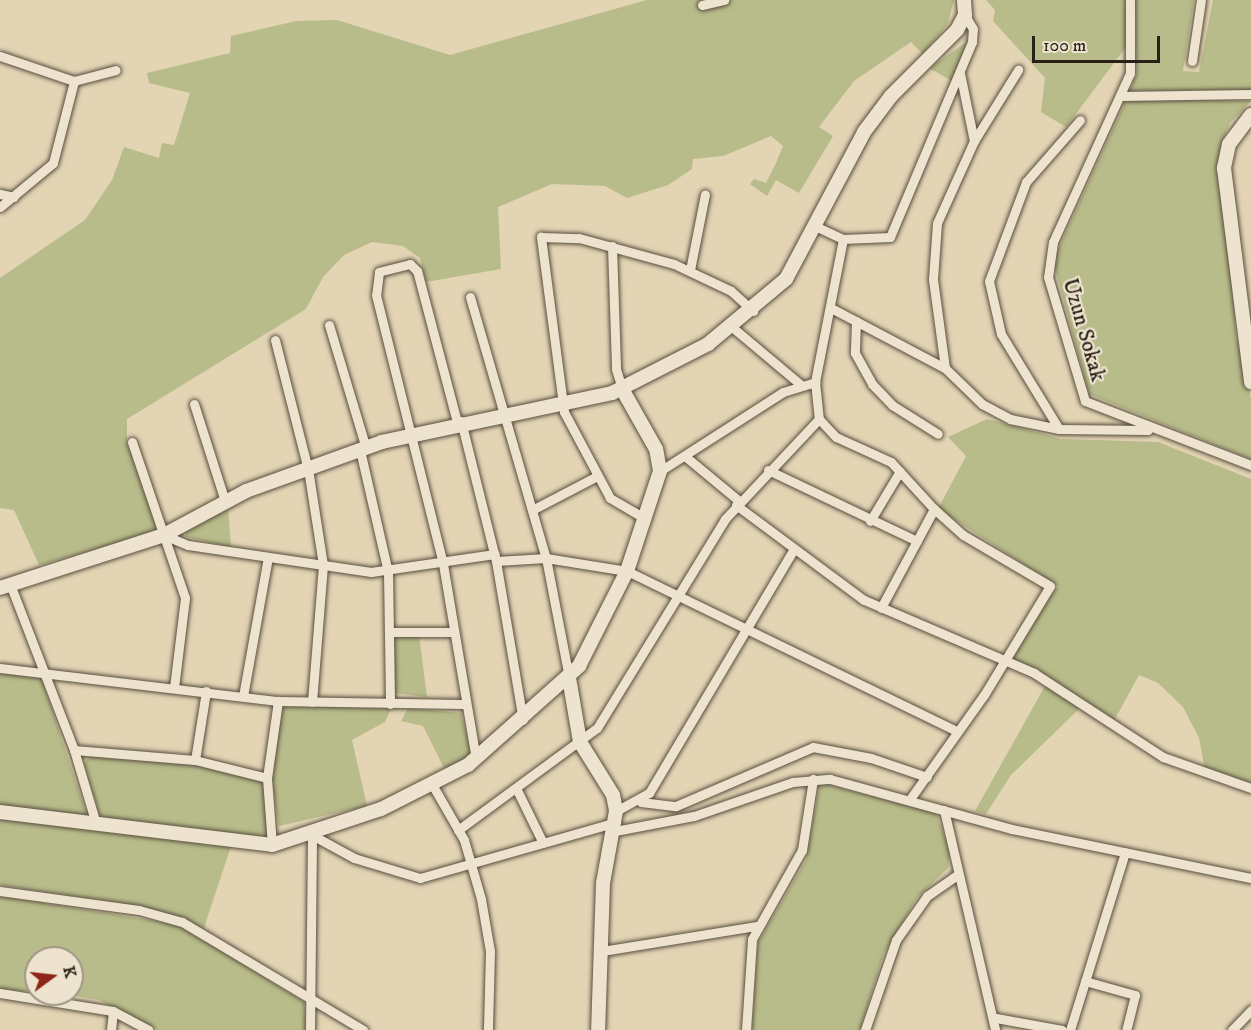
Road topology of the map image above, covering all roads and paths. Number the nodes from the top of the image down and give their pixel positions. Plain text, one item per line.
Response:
1 (724, 0) edge
2 (964, 0) edge
3 (1130, 0) edge
4 (1201, 0) edge
5 (702, 5) dead end
6 (965, 15) junction
7 (0, 56) edge
8 (1191, 61) dead end
9 (116, 70) dead end
10 (1018, 70) dead end
11 (960, 73) junction
12 (74, 81) junction
13 (1251, 94) edge
14 (1120, 96) junction
15 (1251, 115) edge
16 (1080, 120) dead end
17 (1244, 128) edge
18 (974, 141) junction
19 (0, 194) edge
20 (705, 194) dead end
21 (14, 197) junction
22 (0, 207) edge
23 (815, 226) junction
24 (843, 239) junction
25 (612, 246) junction
26 (690, 270) junction
27 (470, 297) dead end
28 (831, 308) junction
29 (753, 311) junction
30 (856, 321) junction
31 (329, 325) dead end
32 (732, 327) junction
33 (274, 340) dead end
34 (945, 368) junction
35 (815, 382) junction
36 (1251, 382) edge
37 (800, 384) junction
38 (622, 389) junction
39 (194, 404) dead end
40 (562, 405) junction
41 (502, 414) junction
42 (819, 419) junction
43 (459, 422) junction
44 (1059, 429) junction
45 (1151, 430) junction
46 (408, 434) junction
47 (938, 434) dead end
48 (132, 442) dead end
49 (363, 449) junction
50 (686, 457) junction
51 (1251, 465) edge
52 (308, 469) junction
53 (768, 470) junction
54 (660, 471) junction
55 (900, 471) junction
56 (597, 476) junction
57 (225, 501) junction
58 (737, 503) junction
59 (934, 509) junction
60 (532, 510) junction
61 (646, 519) junction
62 (870, 521) junction
63 (164, 536) junction
64 (917, 542) junction
65 (793, 550) junction
66 (268, 557) junction
67 (495, 558) junction
68 (546, 558) junction
69 (442, 564) junction
70 (323, 565) junction
71 (627, 570) junction
72 (388, 572) junction
73 (5, 586) edge
74 (676, 594) junction
75 (881, 608) junction
76 (745, 626) junction
77 (390, 632) junction
78 (450, 632) junction
79 (1004, 658) junction
80 (0, 668) edge
81 (43, 670) junction
82 (569, 678) junction
83 (174, 687) junction
84 (206, 691) junction
85 (243, 696) junction
86 (278, 701) junction
87 (312, 702) junction
88 (390, 704) junction
89 (463, 704) junction
90 (523, 720) junction
91 (957, 732) junction
92 (580, 742) junction
93 (74, 750) junction
94 (476, 759) junction
95 (195, 760) junction
96 (927, 777) junction
97 (267, 778) junction
98 (813, 779) junction
99 (433, 786) junction
100 (516, 788) junction
101 (1251, 788) edge
102 (910, 799) junction
103 (641, 802) junction
104 (944, 810) junction
105 (0, 812) edge
106 (616, 821) junction
107 (96, 824) junction
108 (458, 830) junction
109 (312, 836) junction
110 (543, 843) junction
111 (272, 845) junction
112 (1125, 852) junction
113 (473, 865) junction
114 (957, 874) junction
115 (1251, 878) edge
116 (0, 891) edge
117 (757, 926) junction
118 (602, 951) junction
119 (1085, 981) junction
120 (0, 993) edge
121 (313, 1002) junction
122 (1251, 1010) edge
123 (113, 1011) junction
124 (996, 1018) junction
125 (111, 1030) edge
126 (148, 1030) edge
127 (310, 1030) edge
128 (363, 1030) edge
129 (488, 1030) edge
130 (598, 1030) edge
131 (746, 1030) edge
132 (865, 1030) edge
133 (995, 1030) edge
134 (1062, 1030) edge
135 (1070, 1030) edge
136 (1126, 1030) edge
137 (1232, 1030) edge

1 - 5 street
2 - 6 street
3 - 14 street, Uzun Sokak
4 - 8 street
6 - 11 street
6 - 23 street
7 - 12 street
9 - 12 street
10 - 18 street
11 - 18 street
11 - 24 street
12 - 21 street
13 - 14 street
14 - 45 street, Uzun Sokak
15 - 17 street
16 - 44 street
17 - 36 street
18 - 34 street
19 - 21 street
20 - 26 street
21 - 22 street
23 - 24 street
23 - 29 street
24 - 28 street
25 - 26 street
25 - 38 street
25 - 40 street
26 - 29 street
27 - 41 street
28 - 30 street
28 - 35 street
29 - 32 street
30 - 34 street
30 - 47 street
31 - 49 street
32 - 37 street
32 - 38 street
33 - 52 street
34 - 44 street
35 - 37 street
35 - 42 street
37 - 50 street
38 - 40 street
38 - 54 street
39 - 57 street
40 - 41 street
40 - 56 street
41 - 43 street
41 - 60 street
42 - 53 street
42 - 55 street
43 - 46 street
43 - 46 street
43 - 67 street
44 - 45 street
45 - 51 street, Uzun Sokak
46 - 49 street
46 - 69 street
48 - 63 street
49 - 52 street
49 - 72 street
50 - 54 street
50 - 58 street
52 - 57 street
52 - 70 street
53 - 58 street
53 - 62 street
54 - 61 street
55 - 59 street
55 - 62 street
56 - 60 street
56 - 61 street
57 - 63 street
58 - 65 street
58 - 74 street
59 - 64 street
59 - 79 street
60 - 68 street
61 - 71 street
62 - 64 street
63 - 66 street
63 - 73 street
63 - 83 street
64 - 75 street
65 - 75 street
65 - 76 street
66 - 70 street
66 - 85 street
67 - 68 street
67 - 69 street
67 - 90 street
68 - 71 street
68 - 82 street
69 - 72 street
69 - 78 street
70 - 72 street
70 - 87 street
71 - 74 street
71 - 82 street
72 - 77 street
73 - 81 street
74 - 76 street
74 - 92 street
75 - 79 street
76 - 91 street
76 - 103 street
77 - 78 street
77 - 88 street
78 - 89 street
79 - 91 street
79 - 101 street
80 - 81 street
81 - 83 street
81 - 93 street
82 - 90 street
82 - 92 street
83 - 84 street
84 - 85 street
84 - 95 street
85 - 86 street
86 - 87 street
86 - 97 street
87 - 88 street
88 - 89 street
89 - 94 street
90 - 94 street
91 - 96 street
92 - 100 street
92 - 106 street
93 - 95 street
93 - 107 street
94 - 99 street
95 - 97 street
96 - 102 street
96 - 103 street
97 - 111 street
98 - 102 street
98 - 106 street
98 - 117 street
99 - 108 street
99 - 109 street
100 - 108 street
100 - 110 street
102 - 104 street
103 - 106 street
104 - 112 street
104 - 114 street
105 - 107 street
106 - 110 street
106 - 118 street
107 - 111 street
108 - 113 street
109 - 111 street
109 - 113 street
109 - 121 street
110 - 113 street
112 - 115 street
112 - 119 street
113 - 129 street
114 - 124 street
114 - 132 street
116 - 121 street
117 - 118 street
117 - 131 street
118 - 130 street
119 - 135 street
119 - 136 street
120 - 123 street
121 - 127 street
121 - 128 street
122 - 137 street
123 - 125 street
123 - 126 street
124 - 133 street
124 - 134 street

